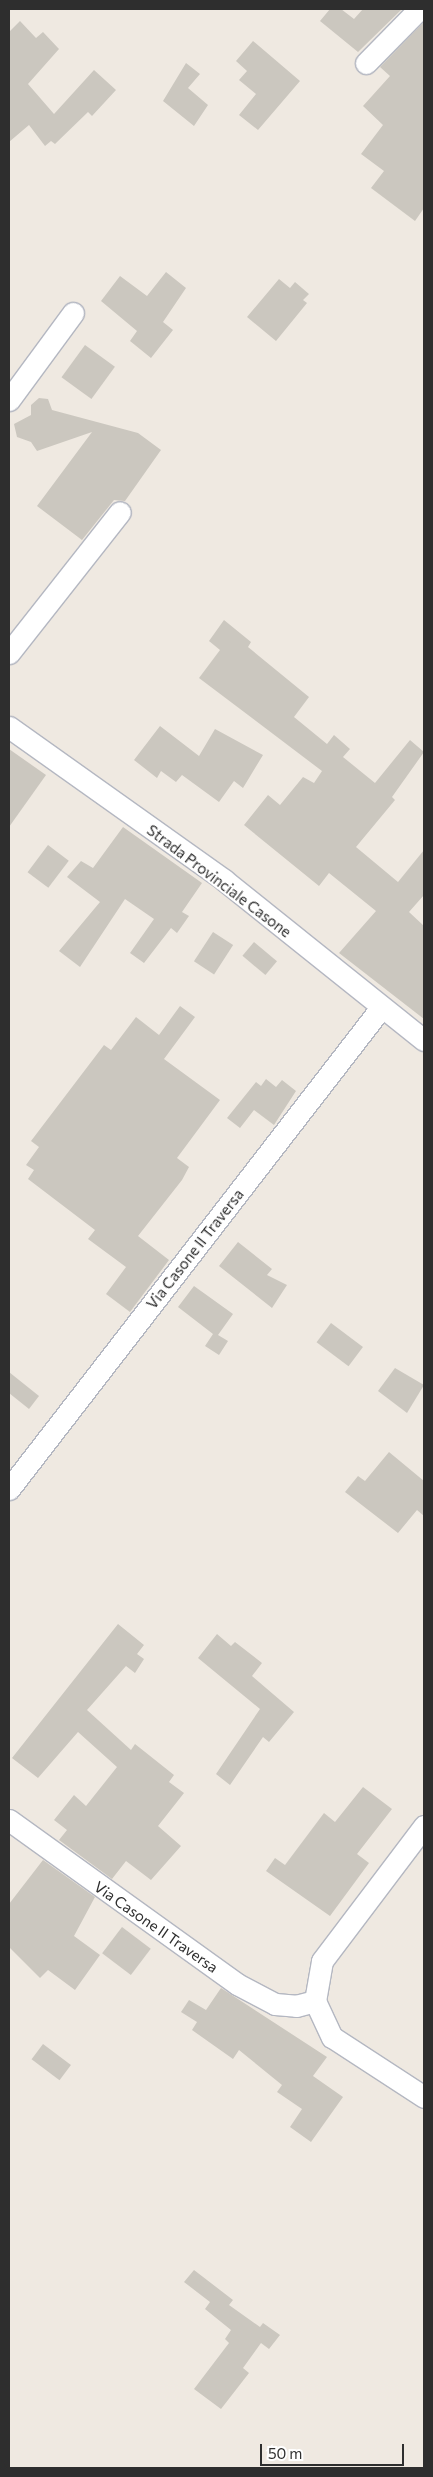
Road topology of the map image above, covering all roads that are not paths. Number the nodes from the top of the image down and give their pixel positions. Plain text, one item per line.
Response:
1 (418, 9) edge
2 (366, 63) dead end
3 (73, 313) dead end
4 (9, 400) edge
5 (120, 512) dead end
6 (9, 653) edge
7 (9, 727) edge
8 (380, 1009) junction
9 (424, 1040) edge
10 (9, 1489) edge
11 (9, 1820) edge
12 (424, 1826) edge
13 (315, 2001) junction
14 (424, 2097) edge

1 - 2 street
3 - 4 street
5 - 6 street
7 - 8 street, Strada Provinciale Casone
8 - 9 street, Strada Provinciale Casone
8 - 10 street, Via Casone II Traversa
11 - 13 street, Via Casone II Traversa
12 - 13 street
13 - 14 street

